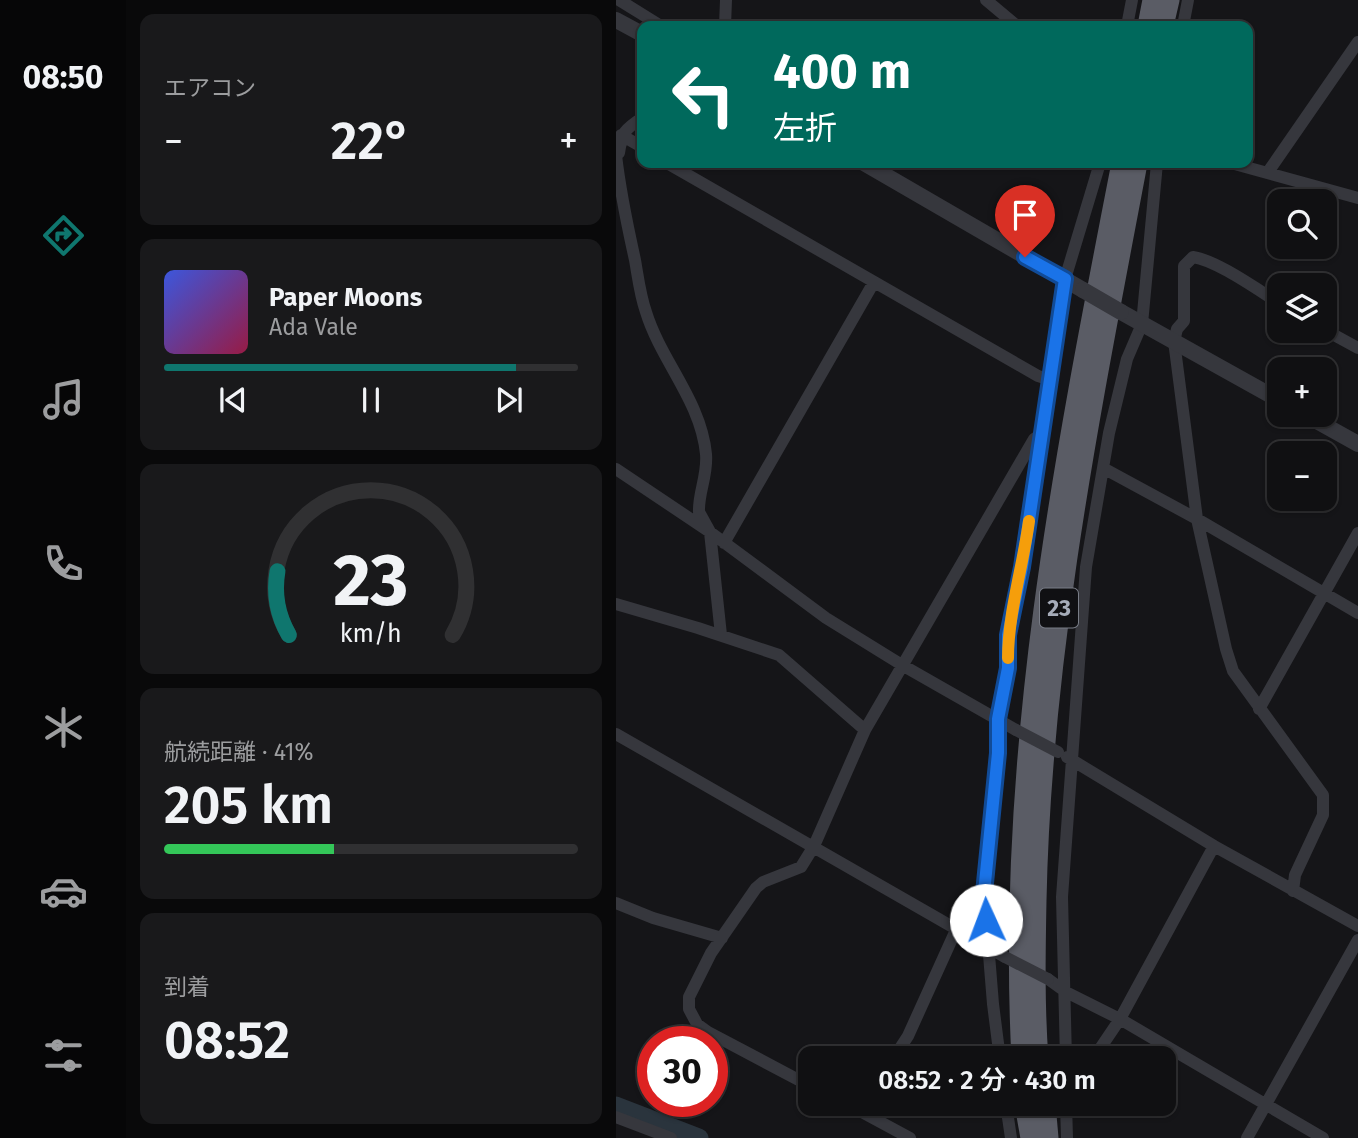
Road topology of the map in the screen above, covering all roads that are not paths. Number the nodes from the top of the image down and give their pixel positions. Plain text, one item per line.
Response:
1 (619, 0) edge
2 (726, 0) edge
3 (986, 0) edge
4 (1132, 0) edge
5 (1153, 0) edge
6 (1168, 0) edge
7 (1188, 0) edge
8 (616, 20) edge
9 (653, 21) edge
10 (725, 21) edge
11 (1011, 21) edge
12 (1128, 21) edge
13 (1149, 21) edge
14 (1165, 21) edge
15 (1184, 21) edge
16 (637, 31) edge
17 (1358, 42) edge
18 (637, 121) edge
19 (621, 135) junction
20 (637, 144) edge
21 (618, 151) edge
22 (676, 168) edge
23 (873, 168) edge
24 (1098, 168) edge
25 (1121, 168) edge
26 (1137, 168) edge
27 (1157, 168) edge
28 (1252, 168) edge
29 (1268, 172) junction
30 (1358, 198) edge
31 (1065, 279) junction
32 (874, 282) junction
33 (1267, 296) edge
34 (1142, 324) junction
35 (1337, 337) edge
36 (1174, 341) junction
37 (1358, 348) edge
38 (1051, 380) junction
39 (1267, 393) edge
40 (1328, 427) edge
41 (1041, 435) junction
42 (1358, 444) edge
43 (1103, 468) junction
44 (616, 469) edge
45 (1197, 519) junction
46 (710, 532) junction
47 (1358, 533) edge
48 (724, 543) junction
49 (1325, 594) junction
50 (616, 604) edge
51 (1358, 613) edge
52 (721, 635) junction
53 (902, 665) junction
54 (1259, 709) junction
55 (998, 719) junction
56 (865, 730) junction
57 (616, 734) edge
58 (1072, 760) junction
59 (814, 846) junction
60 (1214, 846) junction
61 (1293, 891) junction
62 (984, 893) junction
63 (616, 902) edge
64 (1358, 926) edge
65 (956, 930) junction
66 (722, 938) junction
67 (1358, 940) edge
68 (988, 948) junction
69 (1066, 992) junction
70 (1120, 1020) junction
71 (901, 1046) edge
72 (998, 1046) edge
73 (1022, 1046) edge
74 (1038, 1046) edge
75 (1066, 1046) edge
76 (1102, 1046) edge
77 (798, 1080) edge
78 (1266, 1105) junction
79 (877, 1116) edge
80 (1008, 1116) edge
81 (1025, 1116) edge
82 (1027, 1116) edge
83 (1044, 1116) edge
84 (1066, 1116) edge
85 (616, 1117) edge
86 (671, 1138) edge
87 (910, 1138) edge
88 (1011, 1138) edge
89 (1026, 1138) edge
90 (1031, 1138) edge
91 (1045, 1138) edge
92 (1067, 1138) edge
93 (1247, 1138) edge
94 (1323, 1138) edge

1 - 9 street
2 - 10 street
3 - 11 street
4 - 12 street
5 - 13 highway
6 - 14 highway
7 - 15 street
8 - 16 street
17 - 29 street
18 - 19 street
19 - 20 street
19 - 21 street
21 - 46 street
22 - 32 street
23 - 31 street
24 - 31 street
25 - 73 highway, 23
26 - 74 highway, 23
27 - 34 street
28 - 29 street
29 - 30 street
31 - 34 street, bridge
31 - 38 street
32 - 38 street
32 - 48 street
33 - 36 street
34 - 36 street
34 - 43 street
35 - 37 street
36 - 39 street
36 - 45 street
38 - 41 street
40 - 42 street
41 - 53 street
41 - 55 street
43 - 45 street
43 - 58 street
44 - 46 street
45 - 49 street
45 - 54 street
46 - 48 street
46 - 52 street
47 - 49 street
48 - 53 street
49 - 51 street
49 - 54 street
50 - 52 street
52 - 56 street
53 - 55 street
53 - 56 street
54 - 61 street
55 - 58 street, bridge
55 - 62 street
56 - 59 street
57 - 59 street
58 - 60 street
58 - 69 street
59 - 65 street
59 - 66 street
60 - 61 street
60 - 70 street
61 - 64 street
62 - 65 street
62 - 68 street
63 - 66 street
65 - 68 street
65 - 71 street
66 - 77 street
67 - 78 street
68 - 69 street, bridge
68 - 72 street
69 - 70 street
69 - 75 street
70 - 76 street
70 - 78 street
78 - 93 street
78 - 94 street
79 - 87 street
80 - 88 street
81 - 89 highway
82 - 90 highway
83 - 91 highway
84 - 92 street
85 - 86 street

